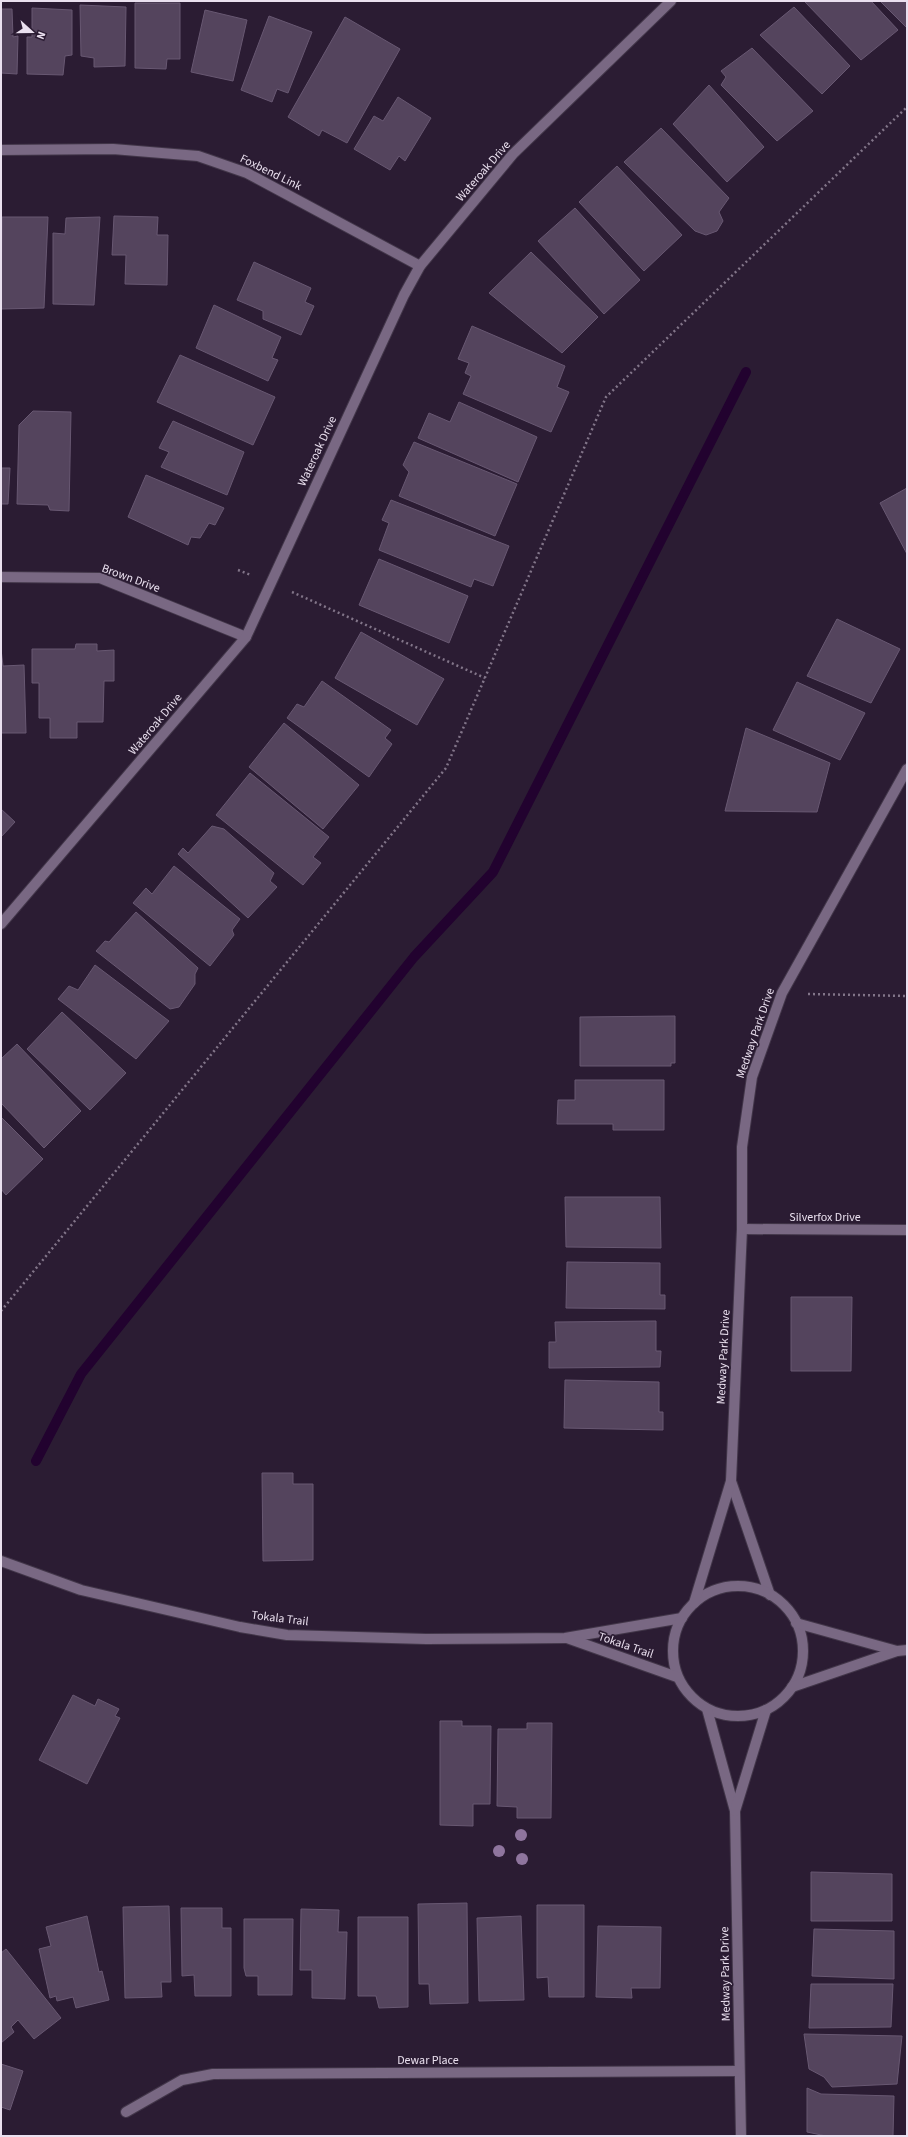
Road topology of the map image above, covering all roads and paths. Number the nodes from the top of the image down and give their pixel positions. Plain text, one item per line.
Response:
1 (670, 1) edge
2 (907, 107) edge
3 (1, 150) edge
4 (420, 266) junction
5 (238, 570) dead end
6 (1, 577) edge
7 (270, 582) junction
8 (246, 637) junction
9 (485, 678) junction
10 (907, 769) edge
11 (1, 924) edge
12 (782, 993) junction
13 (907, 996) edge
14 (742, 1229) junction
15 (907, 1230) edge
16 (1, 1311) edge
17 (731, 1481) junction
18 (1, 1561) edge
19 (770, 1594) junction
20 (694, 1603) junction
21 (682, 1618) junction
22 (796, 1623) junction
23 (565, 1638) junction
24 (902, 1651) edge
25 (677, 1676) junction
26 (792, 1687) junction
27 (707, 1709) junction
28 (766, 1710) junction
29 (735, 1811) junction
30 (739, 2071) junction
31 (126, 2112) dead end
32 (741, 2136) edge

1 - 4 street, Wateroak Drive
2 - 9 path
3 - 4 street, Foxbend Link
4 - 7 street, Wateroak Drive
5 - 7 path
6 - 8 street, Brown Drive
7 - 8 street, Wateroak Drive
7 - 9 path
8 - 11 street, Wateroak Drive
9 - 16 path
10 - 12 street, Medway Park Drive
12 - 13 path
12 - 14 street, Medway Park Drive
14 - 15 street, Silverfox Drive
14 - 17 street, Medway Park Drive
17 - 19 street, Medway Park Drive
17 - 20 street, Medway Park Drive
18 - 23 street, Tokala Trail
19 - 20 street
19 - 22 street
20 - 21 street
21 - 23 street, Tokala Trail
21 - 25 street
22 - 24 street
22 - 26 street
23 - 25 street, Tokala Trail
24 - 26 street
25 - 27 street
26 - 28 street
27 - 28 street
27 - 29 street, Medway Park Drive
28 - 29 street, Medway Park Drive
29 - 30 street, Medway Park Drive
30 - 31 street, Dewar Place
30 - 32 street, Medway Park Drive

